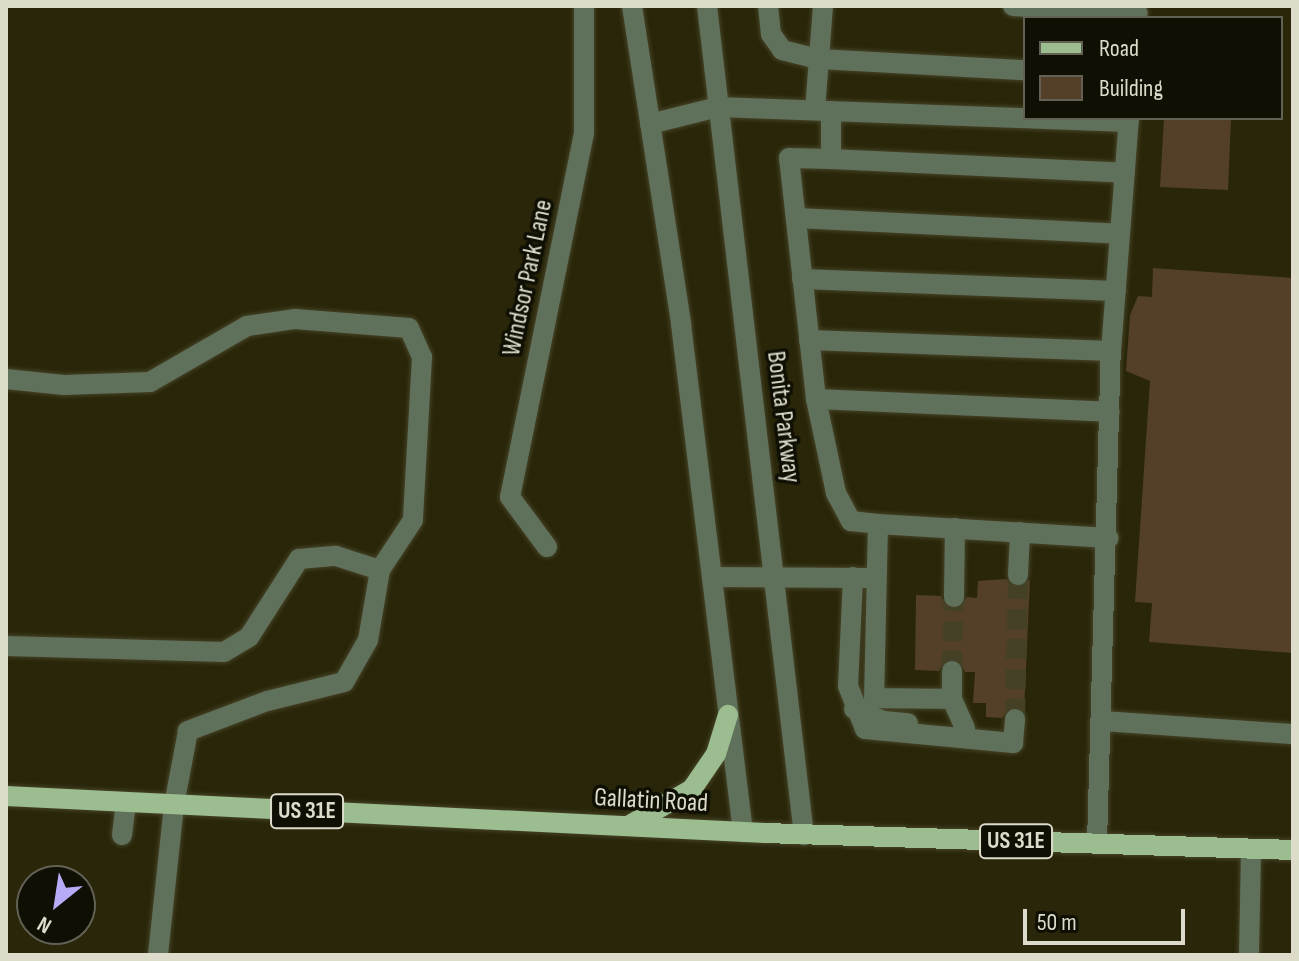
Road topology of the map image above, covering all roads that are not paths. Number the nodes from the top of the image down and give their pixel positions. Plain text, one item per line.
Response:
1 (584, 6) edge
2 (632, 6) edge
3 (707, 6) edge
4 (768, 6) edge
5 (823, 6) edge
6 (1013, 6) edge
7 (1138, 12) edge
8 (819, 59) junction
9 (1023, 70) edge
10 (718, 107) junction
11 (823, 111) junction
12 (1023, 117) edge
13 (1129, 120) edge
14 (650, 124) junction
15 (831, 159) junction
16 (1125, 173) junction
17 (796, 218) junction
18 (1120, 234) junction
19 (802, 279) junction
20 (1116, 291) junction
21 (809, 340) junction
22 (1111, 351) junction
23 (6, 379) edge
24 (816, 399) junction
25 (1110, 412) junction
26 (878, 524) junction
27 (955, 528) junction
28 (1020, 532) junction
29 (1109, 538) junction
30 (547, 547) dead end
31 (380, 570) junction
32 (776, 574) junction
33 (1018, 575) tunnel mouth
34 (712, 577) junction
35 (853, 577) junction
36 (874, 578) junction
37 (954, 597) tunnel mouth
38 (6, 646) edge
39 (952, 671) tunnel mouth
40 (952, 699) junction
41 (728, 715) junction
42 (1015, 719) tunnel mouth
43 (1101, 721) junction
44 (970, 734) junction
45 (1293, 734) edge
46 (6, 796) edge
47 (126, 802) junction
48 (174, 805) junction
49 (628, 826) junction
50 (743, 832) junction
51 (122, 835) dead end
52 (804, 835) junction
53 (1097, 844) junction
54 (1251, 849) junction
55 (1293, 850) edge
56 (158, 955) edge
57 (1249, 955) edge

1 - 30 street, Windsor Park Lane
2 - 14 street
3 - 10 street, Bonita Parkway
4 - 8 street
5 - 8 street
6 - 7 street
8 - 9 street
8 - 11 street
10 - 11 street
10 - 14 street
10 - 32 street, Bonita Parkway
11 - 12 street
11 - 15 street
13 - 16 street
14 - 34 street
15 - 16 street
15 - 17 street
16 - 18 street
17 - 18 street
17 - 19 street
18 - 20 street
19 - 20 street
19 - 21 street
20 - 22 street
21 - 22 street
21 - 24 street
22 - 25 street
23 - 31 street
24 - 25 street
24 - 26 street
25 - 29 street
26 - 27 street
26 - 36 street
27 - 28 street
27 - 37 street
28 - 29 street
28 - 33 street
29 - 43 street
31 - 38 street
31 - 48 street
32 - 34 street
32 - 35 street
32 - 52 street, Bonita Parkway
34 - 41 street
35 - 36 street
35 - 44 street
36 - 40 street
39 - 40 street
40 - 44 street
41 - 49 main road
41 - 50 street
42 - 44 street
43 - 45 street
43 - 53 street
46 - 47 main road, Gallatin Road / US 31E
47 - 48 main road, Gallatin Road / US 31E
47 - 51 street
48 - 49 main road, Gallatin Road / US 31E
48 - 56 street
49 - 50 main road, Gallatin Road / US 31E
50 - 52 main road, Gallatin Road / US 31E
52 - 53 main road, Gallatin Road / US 31E
53 - 54 main road, Gallatin Road / US 31E
54 - 55 main road, Gallatin Road / US 31E
54 - 57 street

